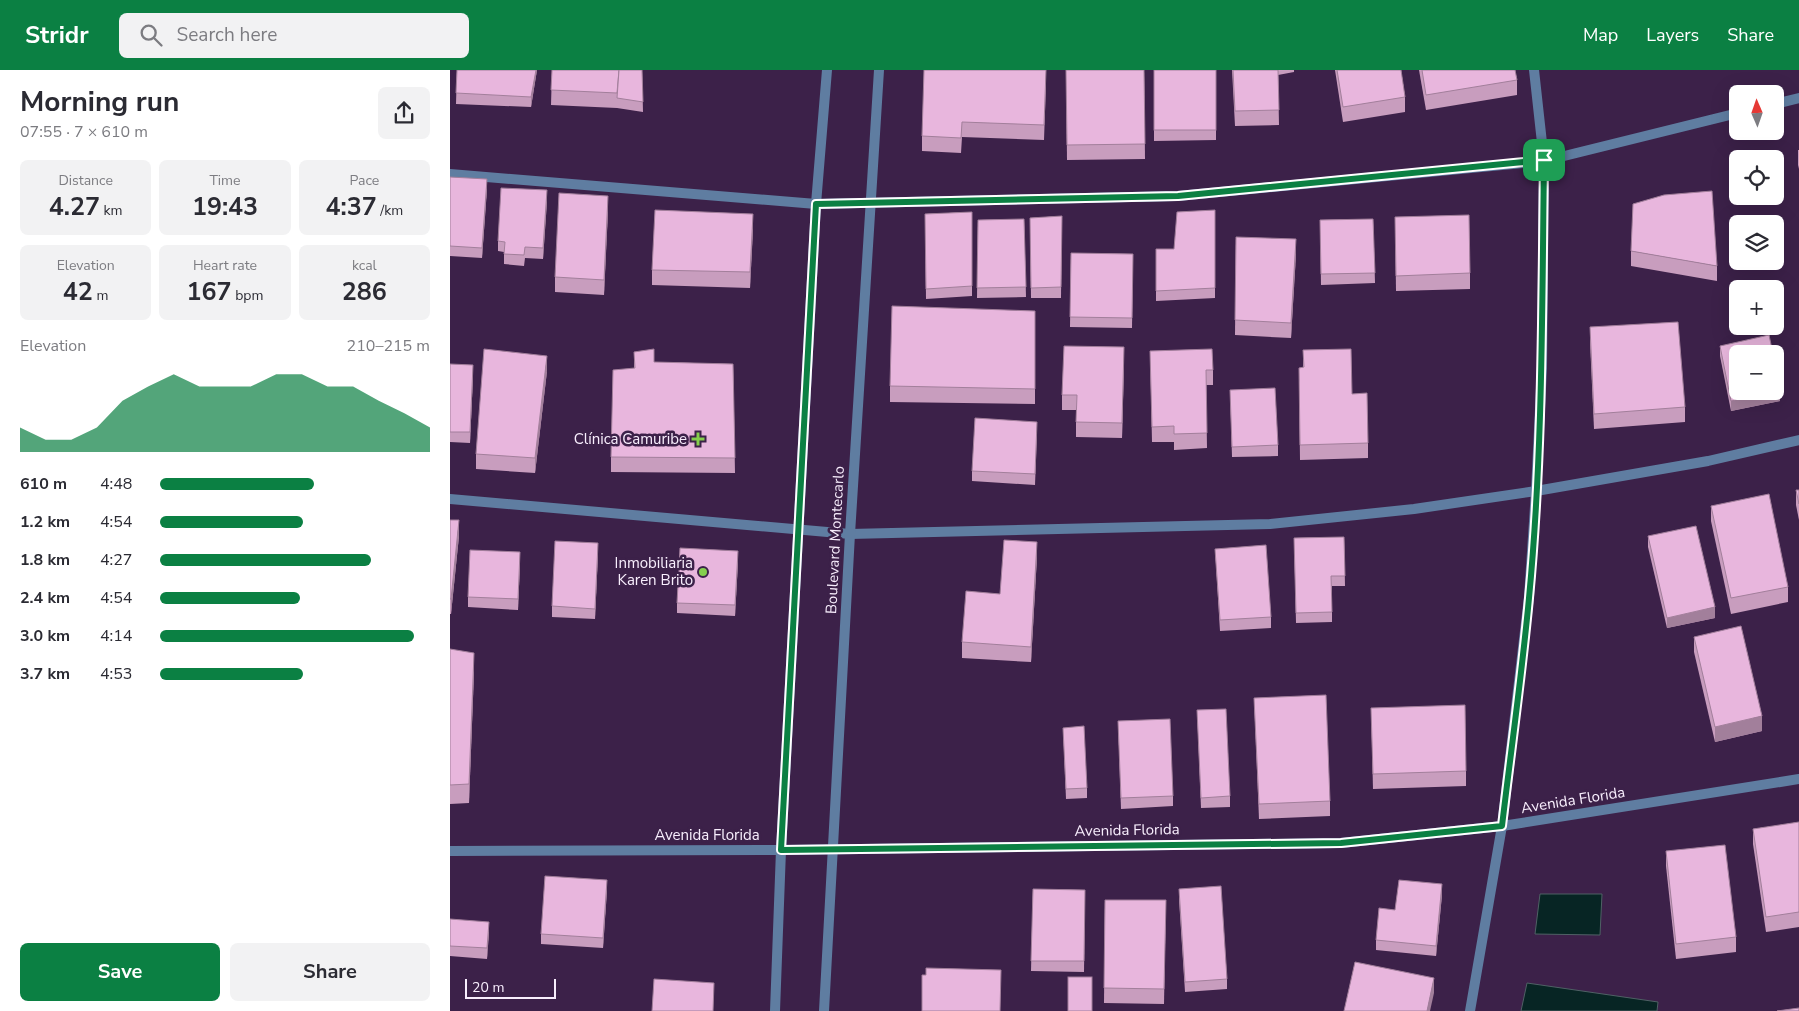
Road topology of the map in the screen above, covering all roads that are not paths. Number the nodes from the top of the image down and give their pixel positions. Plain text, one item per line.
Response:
1 (827, 70) edge
2 (879, 70) edge
3 (1534, 70) edge
4 (1799, 98) edge
5 (1784, 102) edge
6 (1729, 115) edge
7 (1544, 160) junction
8 (450, 174) edge
9 (870, 203) junction
10 (816, 204) junction
11 (1799, 440) edge
12 (1536, 491) junction
13 (450, 499) edge
14 (799, 529) junction
15 (850, 534) junction
16 (1799, 779) edge
17 (1502, 826) junction
18 (833, 848) junction
19 (781, 850) junction
20 (450, 851) edge
21 (775, 1011) edge
22 (824, 1011) edge
23 (1470, 1011) edge

1 - 10 street
2 - 9 street, Boulevard Montecarlo
3 - 7 street
4 - 5 street
6 - 7 street
7 - 9 street
7 - 12 street
8 - 10 street
9 - 10 street
9 - 15 street, Boulevard Montecarlo
10 - 14 street
11 - 12 street
12 - 15 street
12 - 17 street
13 - 14 street
14 - 15 street
14 - 19 street
15 - 18 street, Boulevard Montecarlo
16 - 17 street, Avenida Florida
17 - 18 street, Avenida Florida
17 - 23 street
18 - 19 street, Avenida Florida
18 - 22 street, Boulevard Montecarlo
19 - 20 street, Avenida Florida
19 - 21 street

